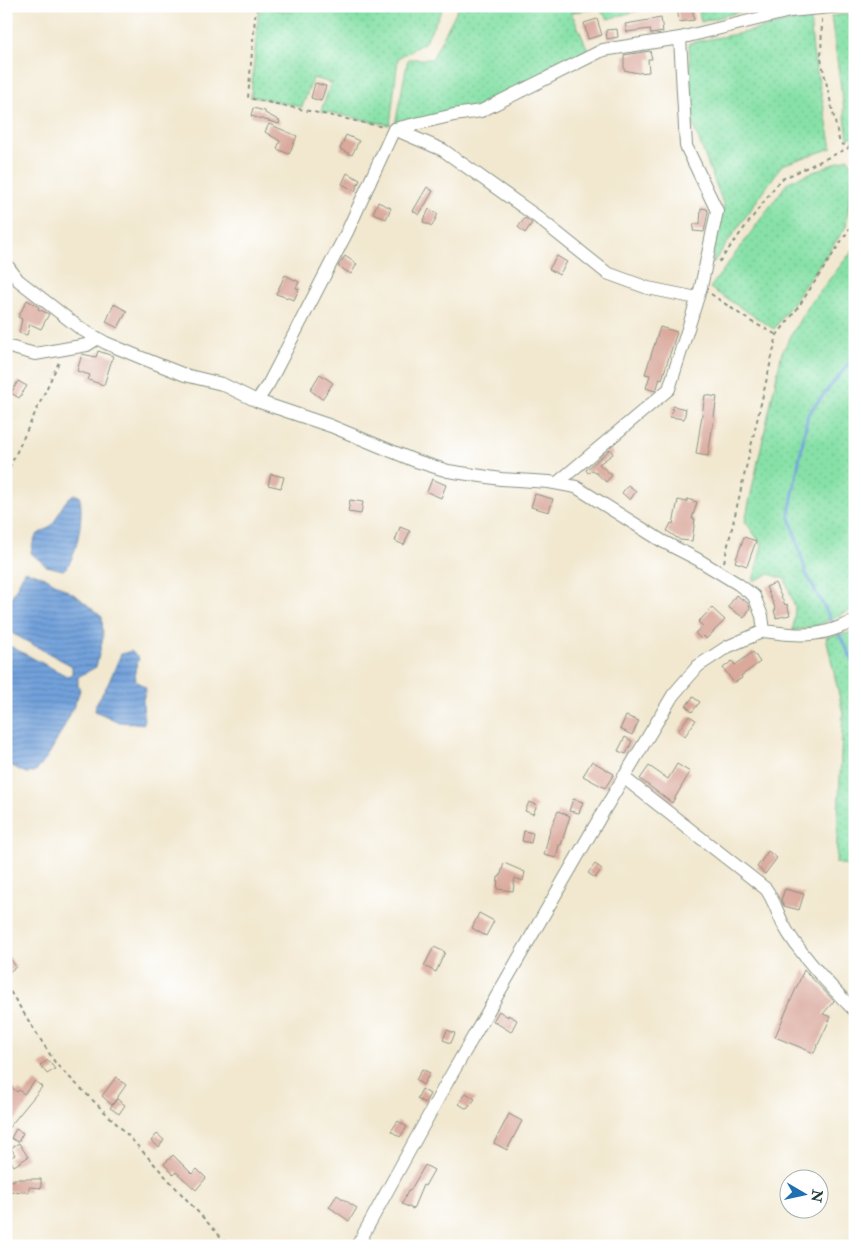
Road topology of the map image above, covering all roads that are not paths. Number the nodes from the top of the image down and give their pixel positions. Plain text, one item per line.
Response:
1 (841, 6) edge
2 (680, 38) junction
3 (394, 129) junction
4 (6, 264) edge
5 (699, 292) junction
6 (98, 338) junction
7 (6, 346) edge
8 (257, 401) junction
9 (557, 483) junction
10 (850, 623) edge
11 (764, 631) junction
12 (623, 777) junction
13 (855, 1011) edge
14 (357, 1246) edge

1 - 2 street
2 - 3 street
2 - 5 street
3 - 5 street
3 - 8 street
4 - 6 street
5 - 9 street
6 - 7 street
6 - 8 street
8 - 9 street
9 - 11 street
10 - 11 street
11 - 12 street
12 - 13 street
12 - 14 street

